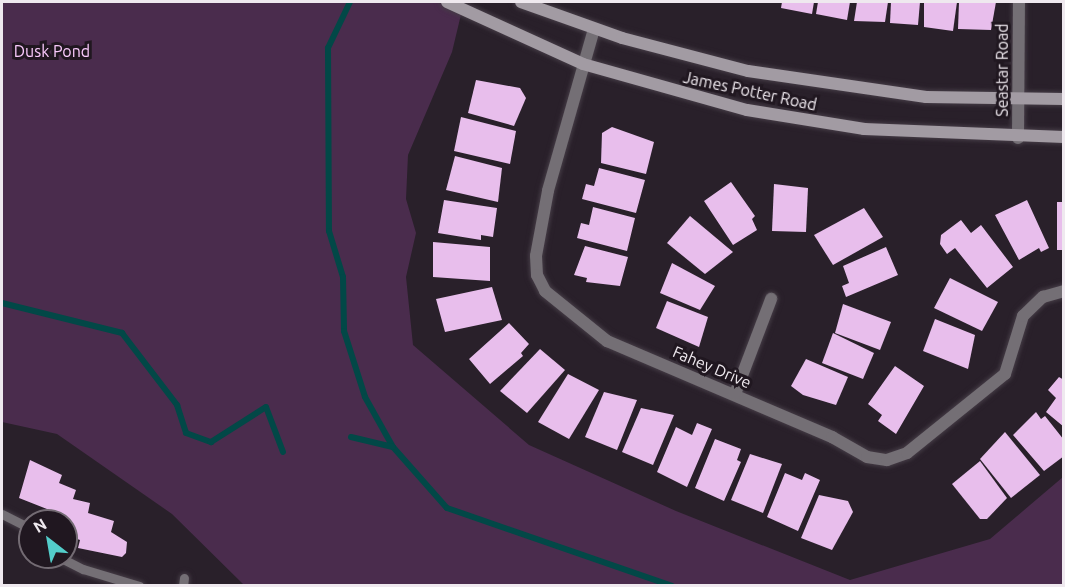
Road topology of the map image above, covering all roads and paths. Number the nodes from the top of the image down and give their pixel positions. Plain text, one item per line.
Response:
1 (447, 2) edge
2 (521, 2) edge
3 (1019, 2) edge
4 (594, 29) junction
5 (584, 64) junction
6 (1064, 99) edge
7 (1017, 100) junction
8 (1064, 137) edge
9 (1018, 138) junction
10 (1064, 291) edge
11 (771, 299) dead end
12 (735, 394) junction
13 (2, 514) edge
14 (18, 522) edge
15 (78, 566) edge
16 (139, 585) edge

1 - 5 main road, James Potter Road
2 - 4 main road, James Potter Road
3 - 7 street, Seastar Road
4 - 5 street, Fahey Drive
4 - 7 main road, James Potter Road
5 - 9 main road, James Potter Road
5 - 12 street, Fahey Drive
6 - 7 main road, James Potter Road
7 - 9 street, Seastar Road
8 - 9 main road, James Potter Road
10 - 12 street, Fahey Drive
11 - 12 street
13 - 14 lane
15 - 16 lane

